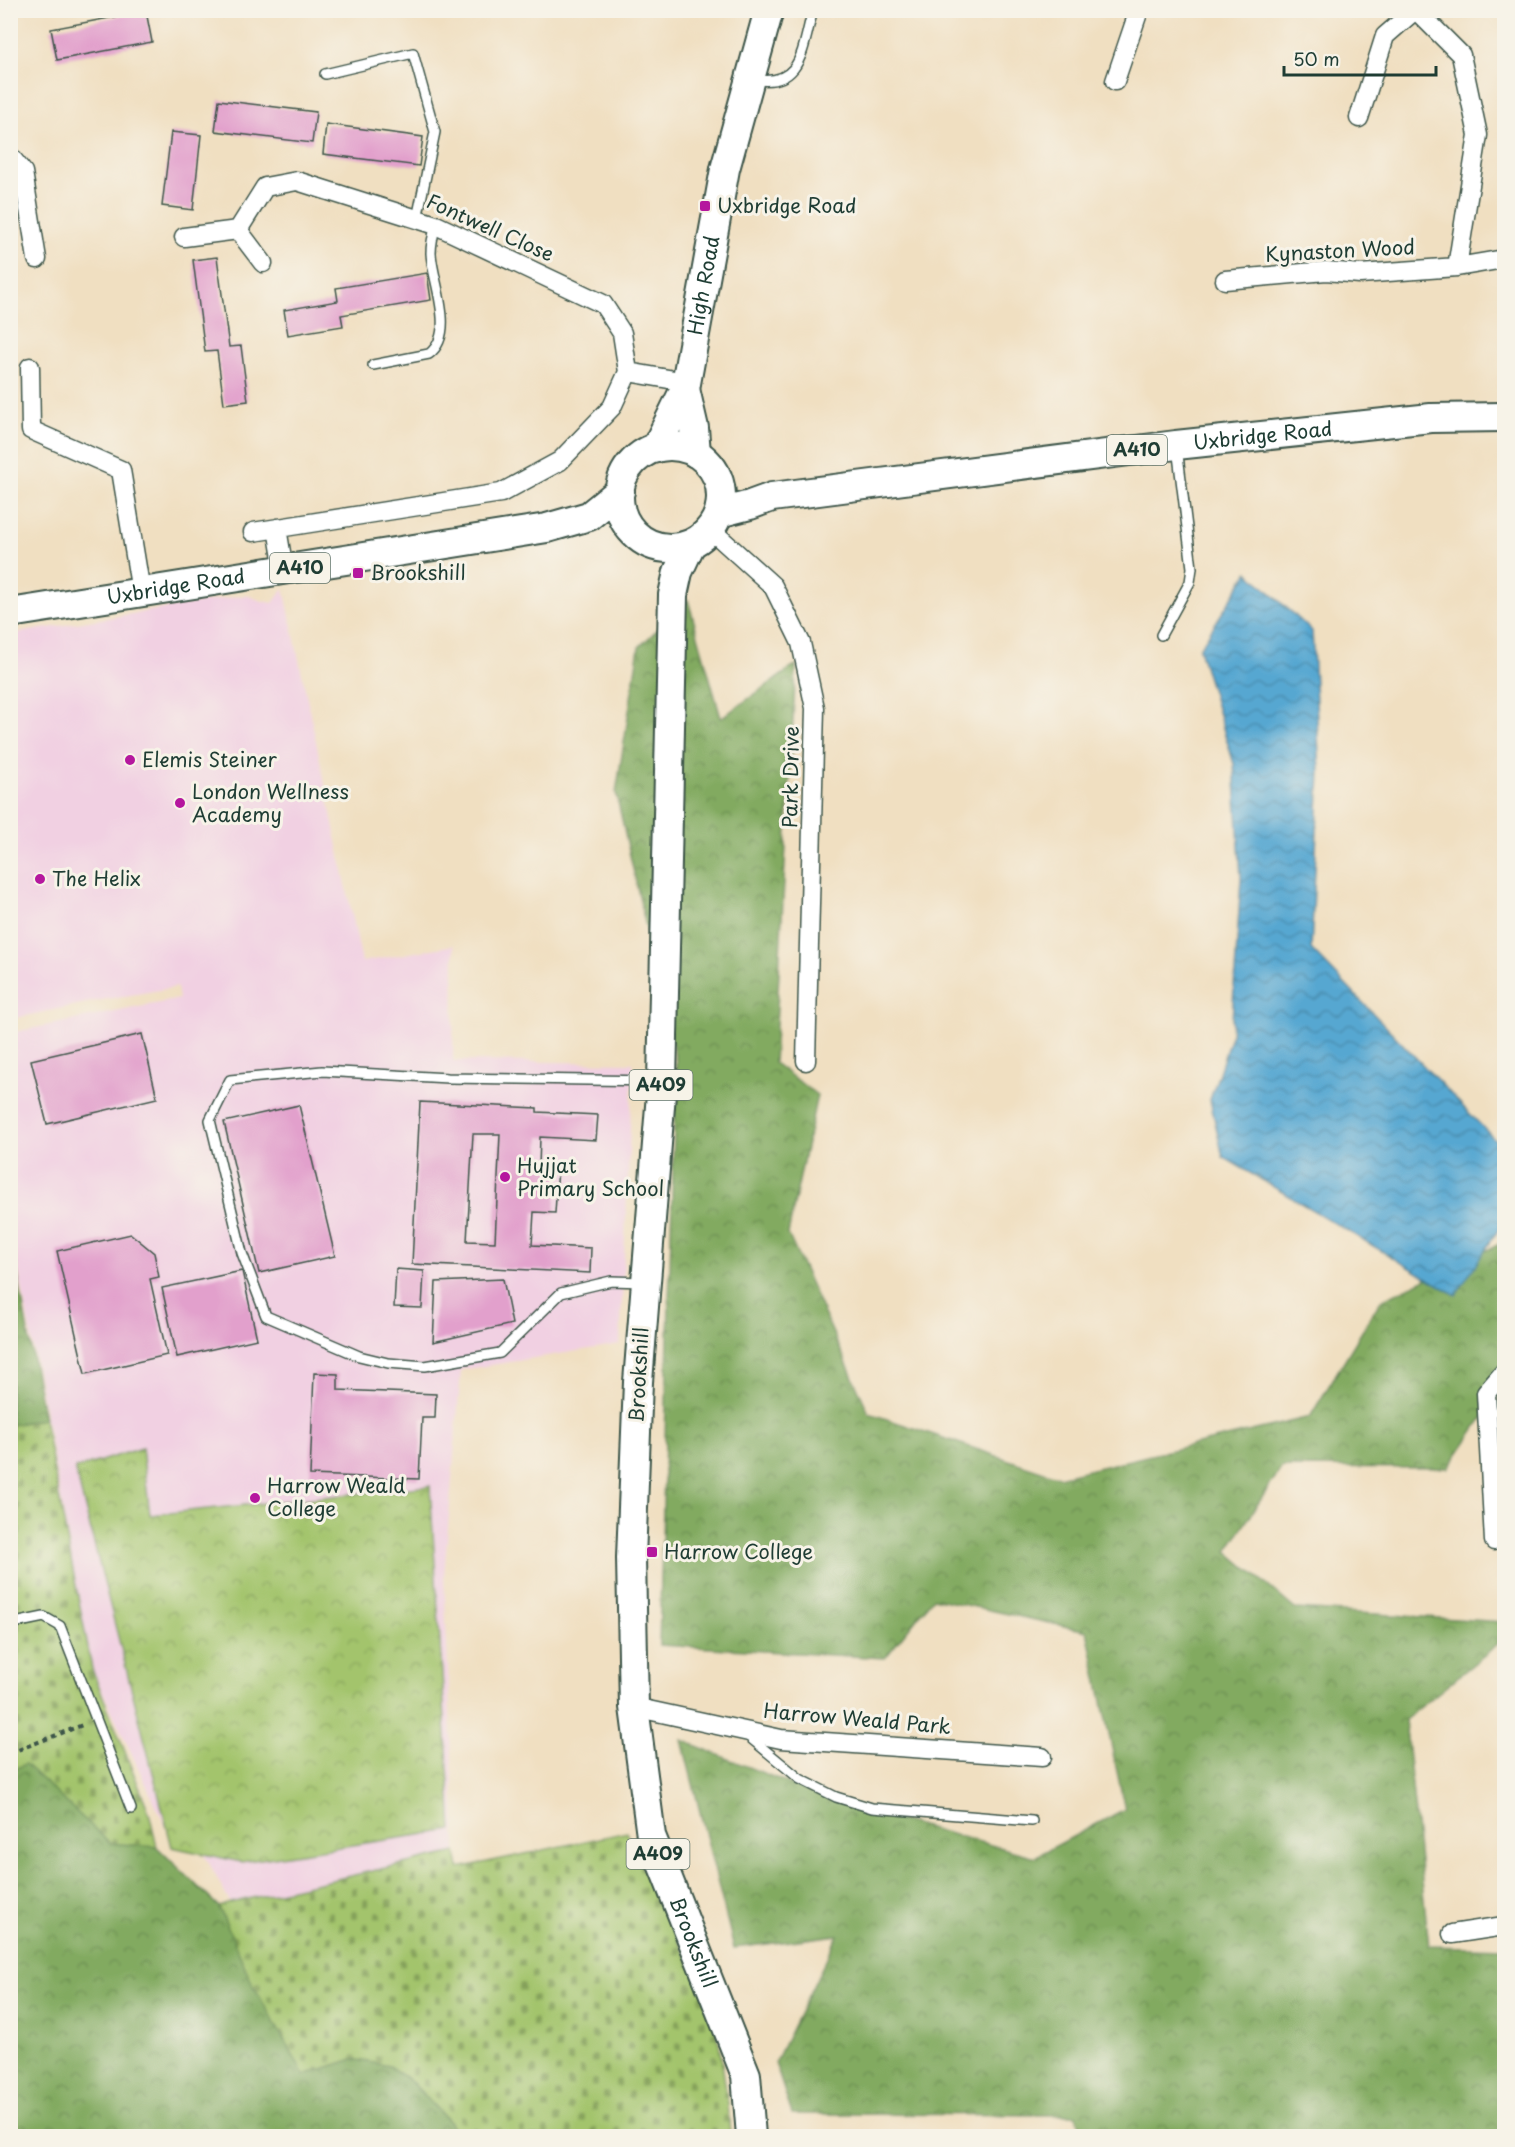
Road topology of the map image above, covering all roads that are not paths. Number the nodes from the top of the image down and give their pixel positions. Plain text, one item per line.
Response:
1 (769, 10) edge
2 (813, 10) edge
3 (1139, 10) edge
4 (1415, 10) edge
5 (325, 74) dead end
6 (750, 78) junction
7 (1115, 81) dead end
8 (1359, 118) dead end
9 (10, 156) edge
10 (417, 219) junction
11 (436, 225) junction
12 (238, 230) junction
13 (184, 237) dead end
14 (37, 259) dead end
15 (1504, 259) edge
16 (263, 263) dead end
17 (1457, 267) junction
18 (1225, 280) dead end
19 (373, 365) dead end
20 (30, 367) dead end
21 (628, 372) junction
22 (686, 386) junction
23 (1504, 417) edge
24 (1176, 445) junction
25 (656, 447) junction
26 (696, 453) junction
27 (718, 480) junction
28 (620, 490) junction
29 (772, 497) junction
30 (589, 516) junction
31 (627, 526) junction
32 (277, 528) junction
33 (707, 529) junction
34 (253, 532) dead end
35 (656, 546) junction
36 (284, 570) junction
37 (141, 592) junction
38 (673, 595) junction
39 (10, 613) edge
40 (1161, 635) dead end
41 (806, 1061) dead end
42 (662, 1081) junction
43 (645, 1282) junction
44 (1504, 1372) edge
45 (1494, 1541) dead end
46 (10, 1624) edge
47 (634, 1707) junction
48 (742, 1730) junction
49 (1042, 1757) dead end
50 (131, 1809) dead end
51 (1032, 1821) dead end
52 (1504, 1926) edge
53 (1452, 1934) dead end
54 (751, 2136) edge

1 - 6 main road, High Road
2 - 6 lane
3 - 7 street
4 - 8 street
4 - 17 street
5 - 10 lane
6 - 22 main road, High Road
9 - 14 street
10 - 11 street, Fontwell Close
10 - 12 street, Fontwell Close
11 - 19 lane
11 - 21 street, Fontwell Close
12 - 13 street
12 - 16 street
15 - 17 street, Kynaston Wood
17 - 18 street, Kynaston Wood
20 - 37 street
21 - 22 street
21 - 32 street
22 - 25 main road, High Road
22 - 26 main road, High Road
23 - 24 main road, Uxbridge Road / A410
24 - 29 main road, Uxbridge Road / A410
24 - 40 lane
25 - 26 main road
25 - 28 main road
26 - 27 main road
27 - 29 main road, Uxbridge Road / A410
27 - 33 main road
28 - 30 main road, Uxbridge Road / A410
28 - 31 main road
29 - 33 main road, Uxbridge Road / A410
30 - 31 main road
30 - 36 main road, Uxbridge Road / A410
31 - 35 main road
32 - 34 street
32 - 36 street
33 - 35 main road
33 - 38 main road, Brookshill / A409
33 - 41 street, Park Drive
35 - 38 main road, Brookshill / A409
36 - 37 main road, Uxbridge Road / A410
37 - 39 main road, Uxbridge Road / A410
38 - 42 main road, Brookshill / A409
42 - 43 main road, Brookshill / A409
42 - 43 lane
43 - 47 main road, Brookshill / A409
44 - 45 street
46 - 50 lane
47 - 48 street, Harrow Weald Park
47 - 54 main road, Brookshill / A409
48 - 49 street, Harrow Weald Park
48 - 51 lane
52 - 53 street

